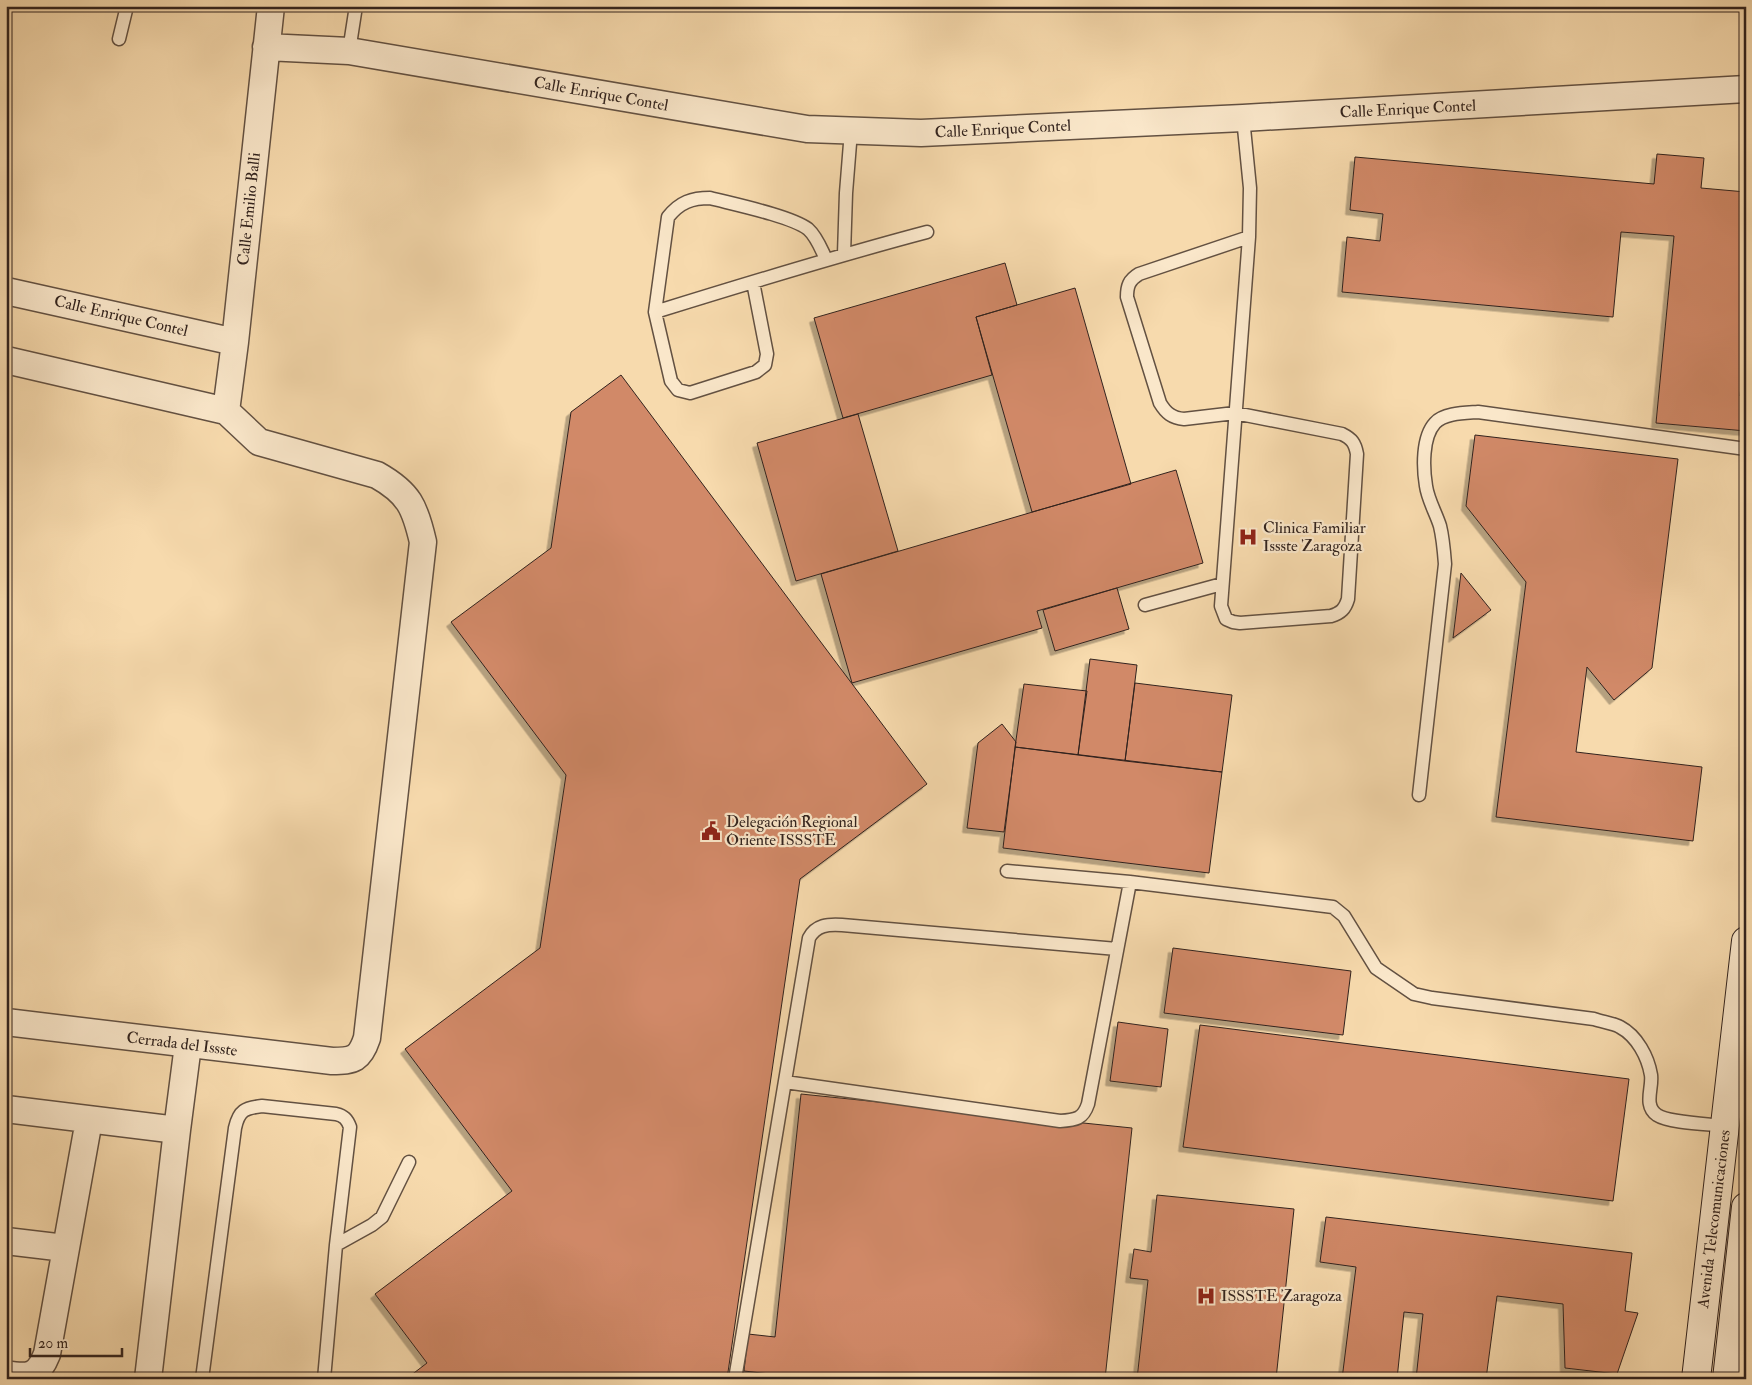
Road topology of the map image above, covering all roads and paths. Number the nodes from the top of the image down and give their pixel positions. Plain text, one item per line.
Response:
1 (127, 6) edge
2 (270, 6) edge
3 (356, 6) edge
4 (119, 39) dead end
5 (266, 47) junction
6 (349, 51) junction
7 (1746, 89) edge
8 (1242, 118) junction
9 (851, 131) junction
10 (927, 232) dead end
11 (1249, 237) junction
12 (844, 254) junction
13 (826, 259) junction
14 (753, 282) junction
15 (6, 290) edge
16 (655, 312) junction
17 (235, 342) junction
18 (6, 360) edge
19 (226, 411) junction
20 (1235, 413) junction
21 (1746, 449) edge
22 (1222, 584) junction
23 (1145, 606) dead end
24 (1418, 795) dead end
25 (1007, 871) dead end
26 (1130, 882) junction
27 (1746, 941) edge
28 (1117, 949) junction
29 (6, 1022) edge
30 (188, 1045) junction
31 (785, 1082) junction
32 (6, 1109) edge
33 (89, 1120) junction
34 (1725, 1126) junction
35 (176, 1130) junction
36 (409, 1162) dead end
37 (1746, 1206) edge
38 (6, 1241) edge
39 (336, 1245) junction
40 (64, 1248) junction
41 (6, 1374) edge
42 (148, 1379) edge
43 (202, 1379) edge
44 (324, 1379) edge
45 (735, 1379) edge
46 (1696, 1379) edge
47 (1727, 1379) edge

1 - 4 lane
2 - 5 street, Calle Emilio Balli
3 - 6 lane
5 - 6 street, Calle Enrique Contel
5 - 17 street, Calle Emilio Balli
6 - 9 street, Calle Enrique Contel
7 - 8 street, Calle Enrique Contel
8 - 9 street, Calle Enrique Contel
8 - 11 lane
9 - 12 lane
10 - 12 lane
11 - 20 lane
11 - 20 lane
12 - 13 lane
13 - 14 lane
13 - 16 lane
14 - 16 lane
14 - 16 lane
15 - 17 street, Calle Enrique Contel
17 - 19 street, Calle Emilio Balli
18 - 19 street
19 - 30 street, Cerrada del Issste
20 - 22 lane
20 - 22 lane
21 - 24 lane
22 - 23 lane
25 - 26 lane
26 - 28 lane
26 - 34 lane
27 - 34 street, Avenida Telecomunicaciones
28 - 31 lane
28 - 31 lane
29 - 30 street, Cerrada del Issste
30 - 35 street
31 - 45 lane
32 - 33 street
33 - 35 street
33 - 40 street
34 - 46 street, Avenida Telecomunicaciones
35 - 42 street
36 - 39 lane
37 - 47 street, Avenida Telecomunicaciones
38 - 40 street
39 - 43 lane
39 - 44 lane
40 - 41 street

